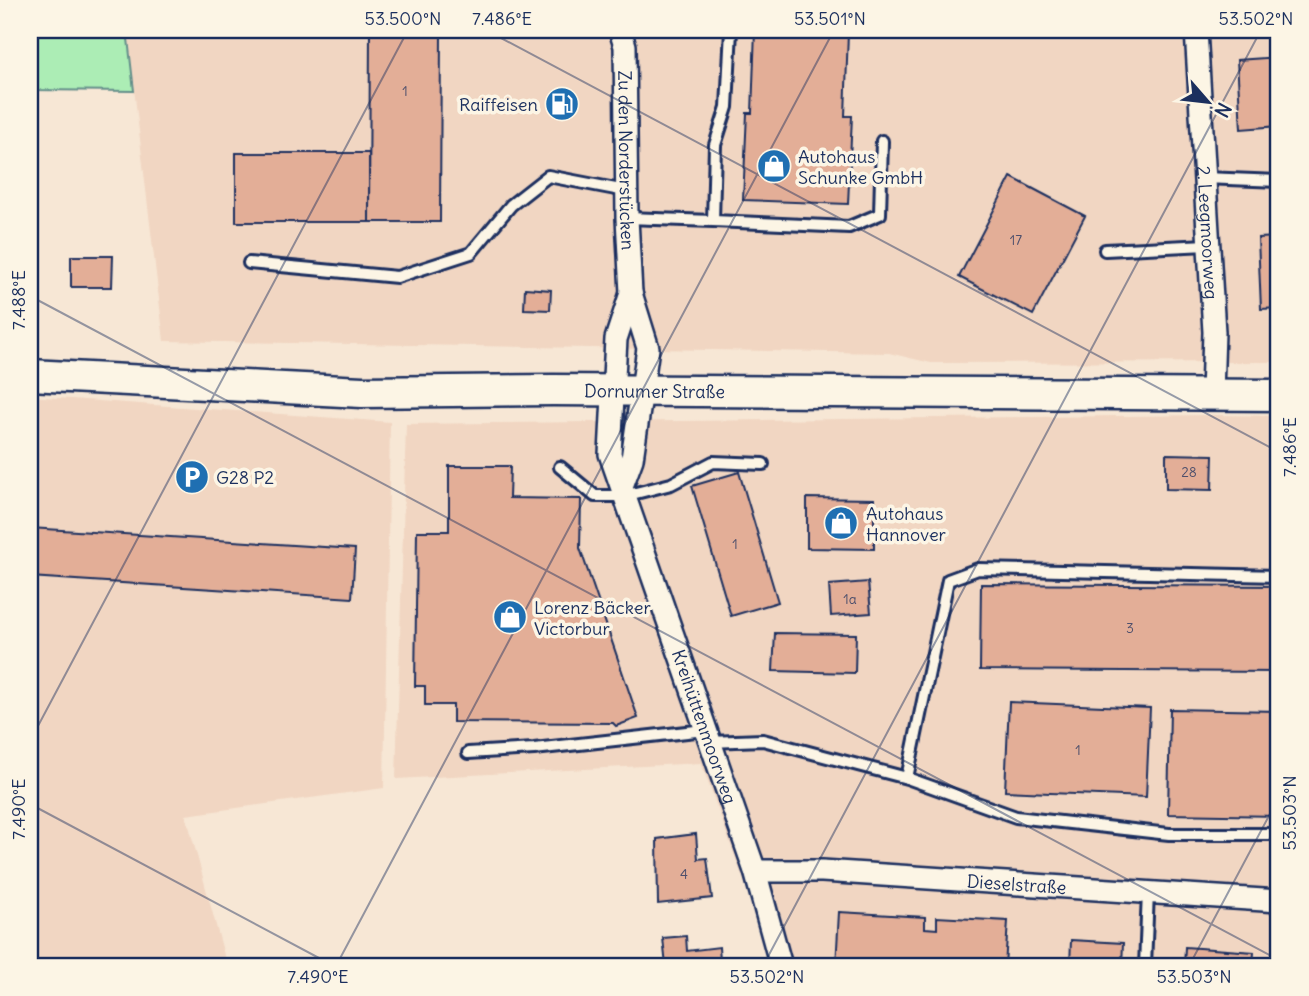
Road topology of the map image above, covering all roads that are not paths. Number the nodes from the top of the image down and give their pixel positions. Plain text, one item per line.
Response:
1 (620, 30) edge
2 (731, 30) edge
3 (1196, 30) edge
4 (882, 141) dead end
5 (1204, 178) junction
6 (1279, 181) edge
7 (626, 191) junction
8 (626, 218) junction
9 (713, 221) junction
10 (1207, 245) junction
11 (1105, 250) dead end
12 (248, 263) dead end
13 (631, 293) junction
14 (30, 375) edge
15 (628, 391) junction
16 (1212, 394) junction
17 (1279, 395) edge
18 (763, 464) dead end
19 (560, 467) dead end
20 (623, 491) junction
21 (1279, 576) edge
22 (707, 736) junction
23 (468, 753) dead end
24 (907, 778) junction
25 (1279, 834) edge
26 (755, 871) junction
27 (1148, 892) junction
28 (1279, 901) edge
29 (781, 966) edge
30 (1145, 966) edge

1 - 7 street, Zu den Norderstücken
2 - 9 lane
3 - 5 street, 2. Leegmoorweg
4 - 9 lane
5 - 6 lane
5 - 10 street, 2. Leegmoorweg
7 - 8 street, Zu den Norderstücken
7 - 12 lane
8 - 9 lane
8 - 13 street, Zu den Norderstücken
10 - 11 lane
10 - 16 street, 2. Leegmoorweg
13 - 15 street, Zu den Norderstücken
13 - 15 street, Zu den Norderstücken
14 - 15 main road, Dornumer Straße
15 - 16 main road, Dornumer Straße
15 - 20 street
16 - 17 main road, Dornumer Straße
18 - 20 lane
19 - 20 lane
20 - 22 street, Kreihüttenmoorweg
21 - 24 lane
22 - 23 lane
22 - 24 lane
22 - 26 street, Kreihüttenmoorweg
24 - 25 lane
26 - 27 street, Dieselstraße
26 - 29 street, Kreihüttenmoorweg
27 - 28 street, Dieselstraße
27 - 30 lane

